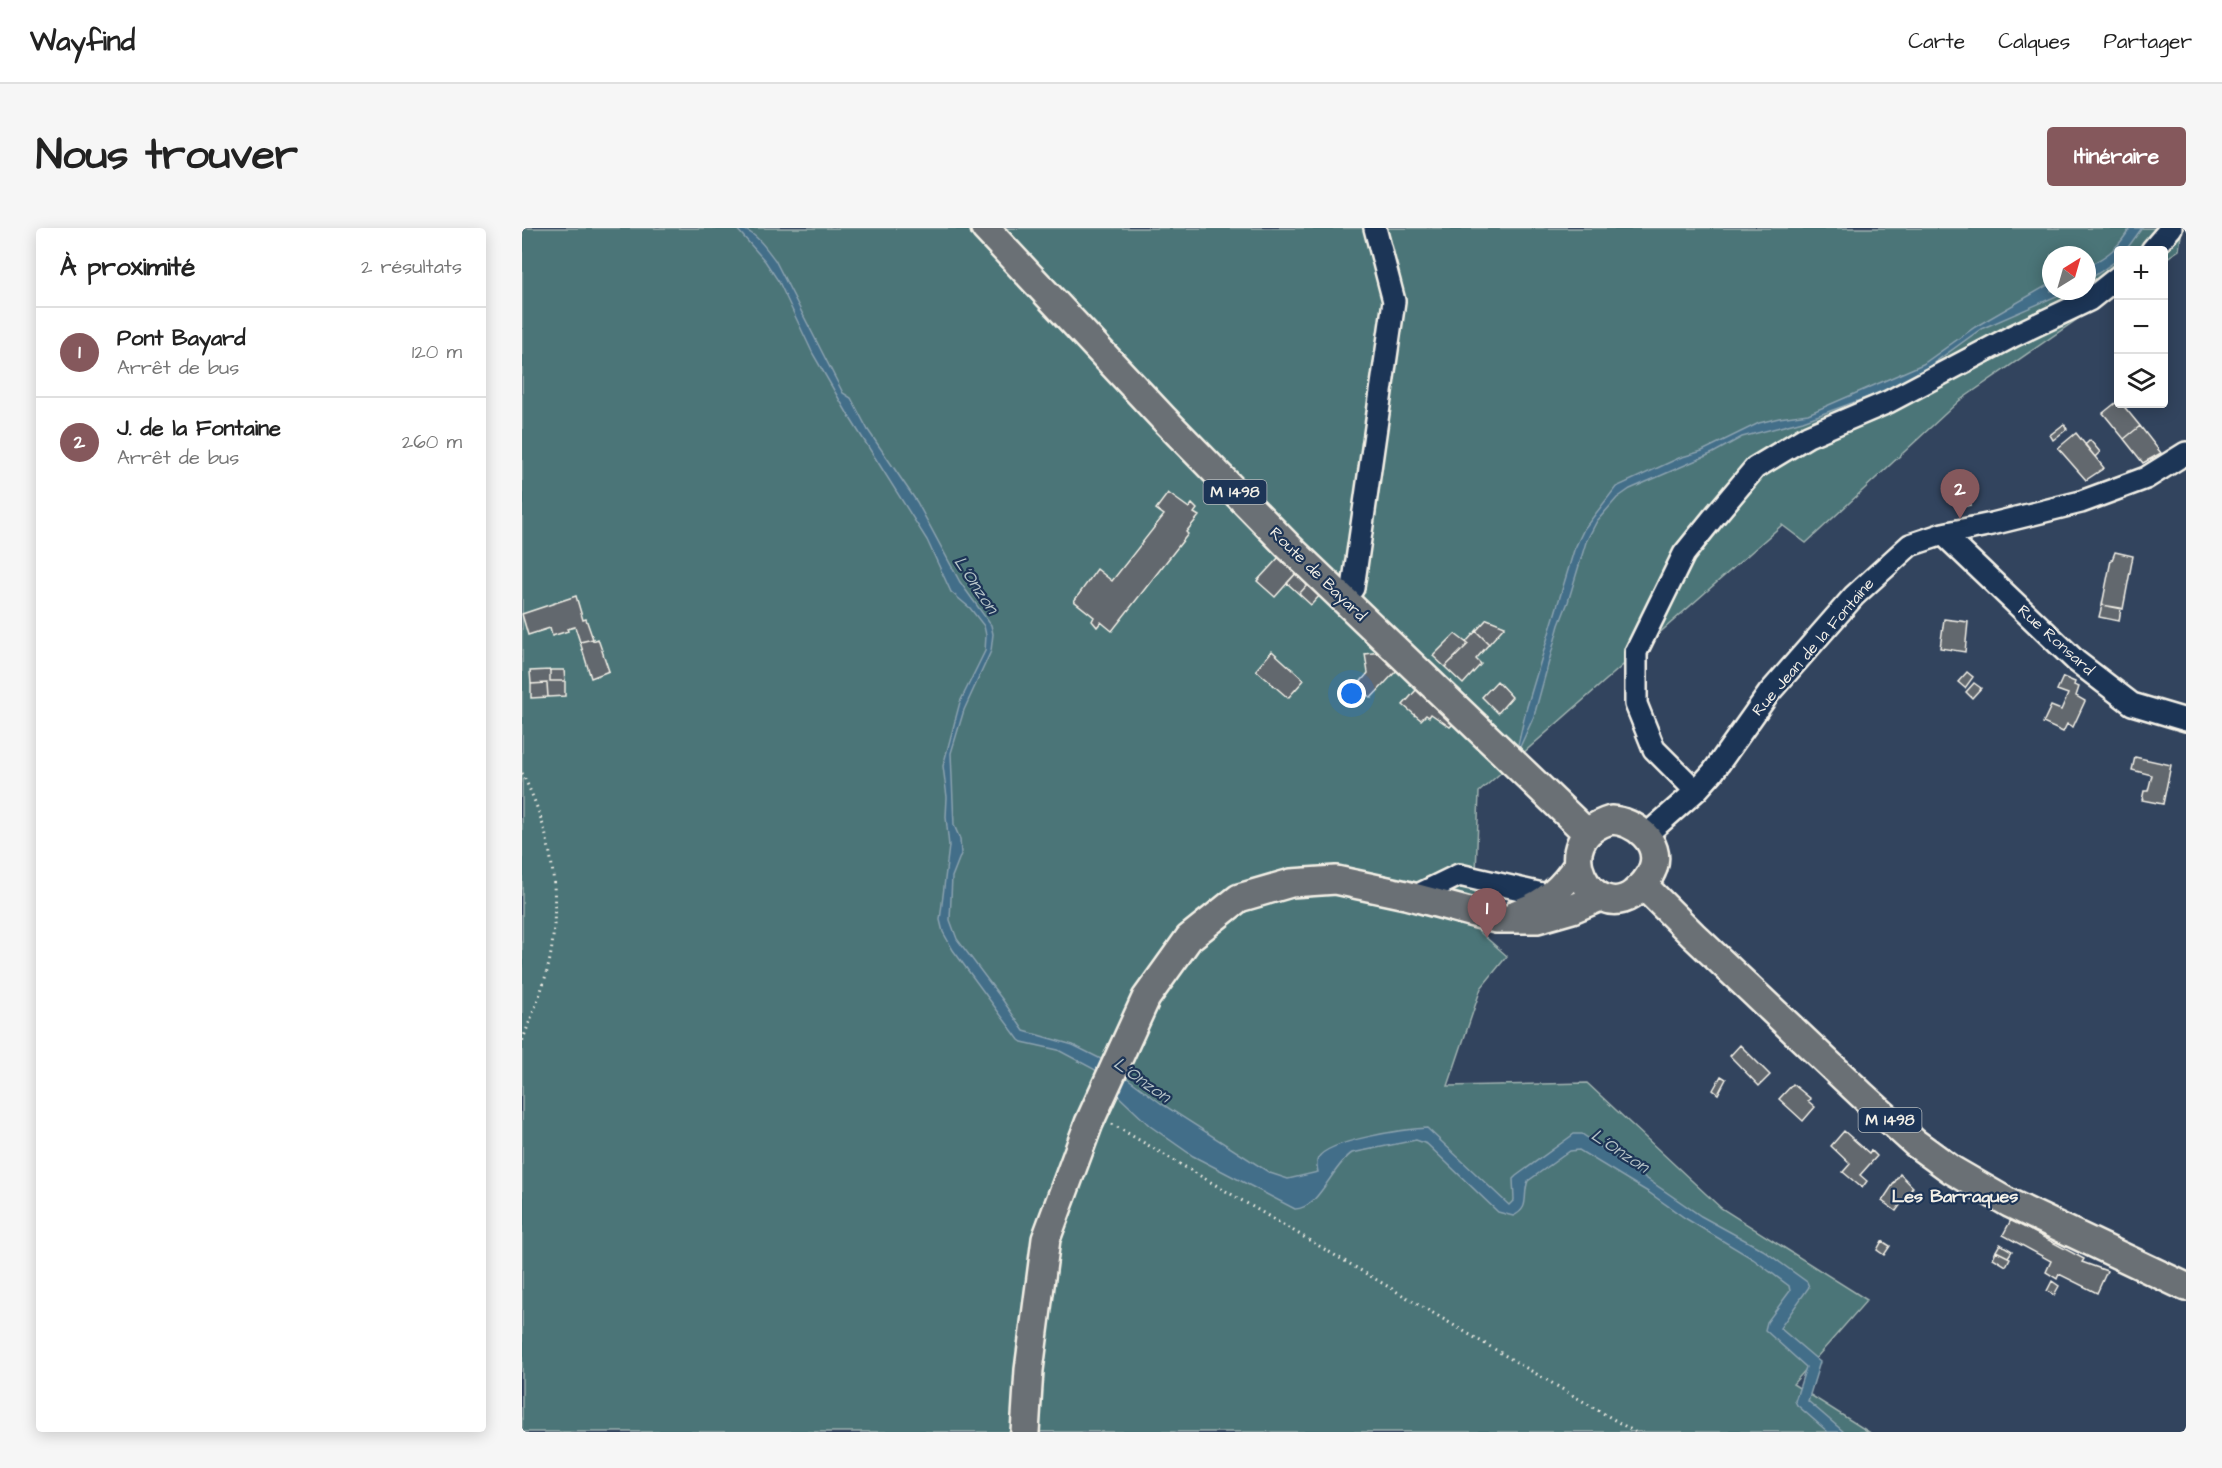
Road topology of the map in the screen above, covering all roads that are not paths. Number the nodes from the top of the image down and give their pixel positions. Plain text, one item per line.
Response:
1 (985, 228) edge
2 (1375, 228) edge
3 (2171, 228) edge
4 (2155, 246) edge
5 (2114, 280) edge
6 (2186, 453) edge
7 (1943, 534) junction
8 (1344, 600) junction
9 (2186, 720) edge
10 (1696, 791) junction
11 (1587, 833) junction
12 (1645, 836) junction
13 (1578, 864) junction
14 (1643, 885) junction
15 (1410, 896) junction
16 (1551, 896) junction
17 (1600, 897) junction
18 (1496, 919) junction
19 (2186, 1287) edge
20 (1025, 1432) edge

1 - 8 main road, Route de Bayard / M 1498
2 - 8 street
3 - 4 street
5 - 10 street
6 - 7 street, Rue Jean de la Fontaine
7 - 9 street, Rue Ronsard
7 - 10 street, Rue Jean de la Fontaine
8 - 11 main road, Route de Bayard / M 1498
10 - 12 street, Rue Jean de la Fontaine
11 - 12 main road
11 - 13 main road
12 - 14 main road
13 - 16 main road
13 - 17 main road
14 - 17 main road
14 - 19 main road, M 1498
15 - 16 street
15 - 18 main road
15 - 20 main road
16 - 18 main road
17 - 18 main road

